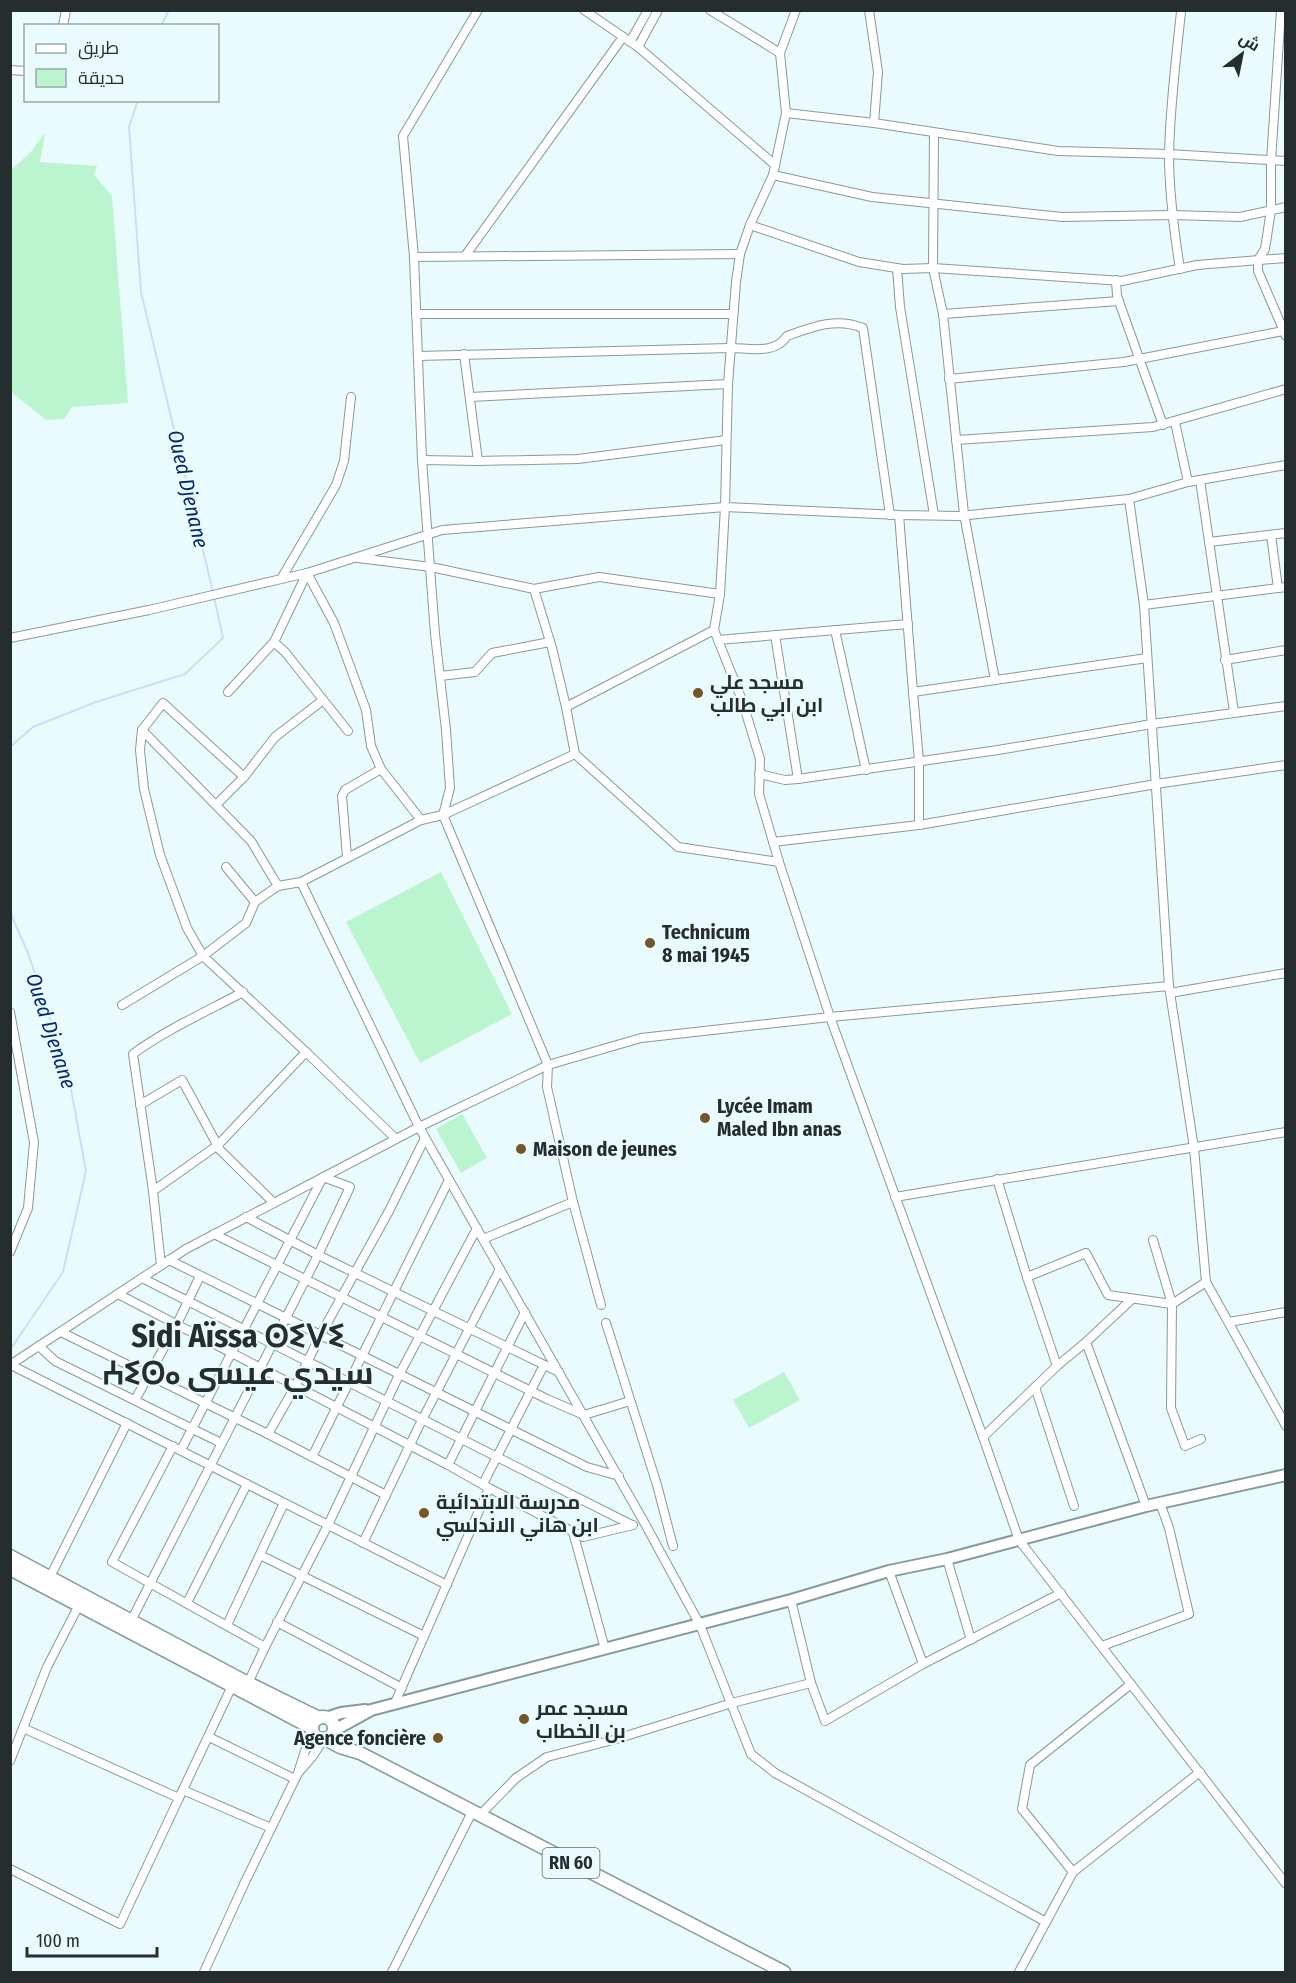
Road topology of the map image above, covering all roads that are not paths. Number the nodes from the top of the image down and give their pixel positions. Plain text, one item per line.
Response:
1 (478, 10) edge
2 (584, 10) edge
3 (648, 10) edge
4 (658, 10) edge
5 (710, 10) edge
6 (796, 10) edge
7 (869, 10) edge
8 (1281, 10) edge
9 (1181, 12) edge
10 (630, 42) junction
11 (780, 53) junction
12 (786, 113) junction
13 (874, 123) junction
14 (934, 133) junction
15 (1169, 154) junction
16 (1271, 161) junction
17 (1286, 161) edge
18 (775, 165) junction
19 (773, 175) junction
20 (933, 204) junction
21 (1286, 207) edge
22 (1271, 210) junction
23 (1172, 215) junction
24 (750, 225) junction
25 (740, 254) junction
26 (465, 256) junction
27 (414, 257) junction
28 (1286, 258) edge
29 (1258, 260) junction
30 (897, 268) junction
31 (933, 268) junction
32 (1180, 269) junction
33 (1116, 280) junction
34 (1119, 301) junction
35 (416, 314) junction
36 (733, 314) junction
37 (943, 314) junction
38 (1284, 334) edge
39 (730, 348) junction
40 (464, 354) junction
41 (418, 356) junction
42 (1138, 359) junction
43 (949, 379) junction
44 (728, 384) junction
45 (1286, 389) edge
46 (351, 397) dead end
47 (470, 397) junction
48 (1175, 422) junction
49 (1163, 425) junction
50 (726, 440) junction
51 (956, 440) junction
52 (422, 459) junction
53 (477, 461) junction
54 (1286, 465) edge
55 (1200, 480) junction
56 (1188, 482) junction
57 (1129, 499) junction
58 (725, 507) junction
59 (964, 514) junction
60 (890, 515) junction
61 (899, 515) junction
62 (934, 515) junction
63 (1286, 533) edge
64 (428, 534) junction
65 (1271, 535) junction
66 (1209, 542) junction
67 (357, 558) junction
68 (431, 567) junction
69 (307, 573) junction
70 (281, 579) junction
71 (1282, 588) edge
72 (534, 589) junction
73 (720, 594) junction
74 (1216, 596) junction
75 (1144, 605) junction
76 (908, 624) junction
77 (714, 630) junction
78 (835, 630) junction
79 (775, 635) junction
80 (10, 638) edge
81 (718, 640) junction
82 (274, 642) junction
83 (550, 642) junction
84 (1286, 650) edge
85 (1147, 658) junction
86 (1225, 660) junction
87 (440, 676) junction
88 (995, 680) junction
89 (228, 692) dead end
90 (913, 692) junction
91 (323, 700) junction
92 (1286, 706) edge
93 (566, 707) junction
94 (1234, 712) junction
95 (1152, 724) junction
96 (142, 730) junction
97 (348, 731) dead end
98 (575, 754) junction
99 (919, 761) junction
100 (1286, 765) edge
101 (381, 768) junction
102 (866, 770) junction
103 (759, 774) junction
104 (244, 777) junction
105 (798, 779) junction
106 (1155, 784) junction
107 (217, 804) junction
108 (443, 815) junction
109 (421, 820) junction
110 (919, 825) junction
111 (773, 842) junction
112 (347, 857) junction
113 (779, 862) junction
114 (226, 867) dead end
115 (301, 882) junction
116 (278, 886) junction
117 (255, 902) junction
118 (203, 956) junction
119 (1286, 973) edge
120 (1169, 989) junction
121 (243, 992) junction
122 (122, 1005) dead end
123 (10, 1012) edge
124 (830, 1017) junction
125 (306, 1052) junction
126 (548, 1065) junction
127 (140, 1105) junction
128 (419, 1127) junction
129 (1286, 1132) edge
130 (425, 1138) junction
131 (396, 1139) junction
132 (218, 1145) junction
133 (1194, 1148) junction
134 (323, 1177) junction
135 (449, 1179) junction
136 (997, 1179) junction
137 (153, 1191) junction
138 (895, 1197) junction
139 (573, 1202) junction
140 (274, 1203) junction
141 (246, 1217) junction
142 (477, 1228) junction
143 (214, 1234) junction
144 (483, 1239) junction
145 (291, 1240) junction
146 (1153, 1240) dead end
147 (10, 1252) edge
148 (318, 1255) junction
149 (169, 1260) junction
150 (161, 1265) junction
151 (278, 1265) junction
152 (500, 1269) junction
153 (354, 1272) junction
154 (200, 1276) junction
155 (142, 1278) junction
156 (1028, 1278) junction
157 (305, 1279) junction
158 (1206, 1282) junction
159 (394, 1292) junction
160 (118, 1294) junction
161 (342, 1297) junction
162 (1131, 1300) junction
163 (188, 1302) junction
164 (257, 1304) junction
165 (1172, 1304) junction
166 (601, 1305) dead end
167 (433, 1311) junction
168 (525, 1312) junction
169 (1286, 1312) edge
170 (382, 1317) junction
171 (285, 1318) junction
172 (1229, 1322) junction
173 (606, 1323) dead end
174 (177, 1324) junction
175 (469, 1329) junction
176 (243, 1330) junction
177 (61, 1332) junction
178 (320, 1336) junction
179 (420, 1336) junction
180 (1086, 1342) junction
181 (272, 1344) junction
182 (39, 1346) junction
183 (508, 1347) junction
184 (231, 1352) junction
185 (456, 1354) junction
186 (362, 1356) junction
187 (307, 1361) junction
188 (11, 1365) edge
189 (544, 1365) junction
190 (1058, 1366) junction
191 (260, 1368) junction
192 (559, 1372) junction
193 (495, 1373) junction
194 (149, 1375) junction
195 (399, 1375) junction
196 (349, 1383) junction
197 (296, 1385) junction
198 (1035, 1387) junction
199 (531, 1391) junction
200 (437, 1392) junction
201 (135, 1400) junction
202 (630, 1401) junction
203 (386, 1402) junction
204 (205, 1403) junction
205 (337, 1407) junction
206 (475, 1411) junction
207 (584, 1415) junction
208 (234, 1418) junction
209 (422, 1420) junction
210 (127, 1423) junction
211 (1286, 1426) edge
212 (374, 1427) junction
213 (192, 1428) junction
214 (512, 1429) junction
215 (268, 1434) junction
216 (983, 1437) junction
217 (461, 1439) junction
218 (1201, 1439) dead end
219 (221, 1443) junction
220 (410, 1445) junction
221 (173, 1446) junction
222 (181, 1450) junction
223 (312, 1457) junction
224 (497, 1457) junction
225 (209, 1465) junction
226 (448, 1465) junction
227 (619, 1476) junction
228 (1286, 1476) edge
229 (351, 1477) junction
230 (247, 1484) junction
231 (486, 1486) junction
232 (386, 1494) junction
233 (284, 1503) junction
234 (1160, 1503) junction
235 (1074, 1506) dead end
236 (1146, 1506) junction
237 (644, 1522) junction
238 (328, 1525) junction
239 (633, 1525) junction
240 (573, 1532) junction
241 (1019, 1540) junction
242 (363, 1543) junction
243 (673, 1546) dead end
244 (260, 1555) junction
245 (10, 1556) edge
246 (946, 1559) junction
247 (10, 1569) edge
248 (889, 1571) junction
249 (302, 1576) junction
250 (50, 1577) junction
251 (149, 1584) junction
252 (447, 1585) junction
253 (1062, 1593) junction
254 (791, 1600) junction
255 (187, 1603) junction
256 (79, 1605) junction
257 (131, 1621) junction
258 (277, 1622) junction
259 (227, 1625) junction
260 (700, 1625) junction
261 (424, 1636) junction
262 (971, 1640) junction
263 (1102, 1646) junction
264 (265, 1647) junction
265 (605, 1649) junction
266 (923, 1664) junction
267 (248, 1683) junction
268 (812, 1683) junction
269 (1131, 1684) junction
270 (232, 1686) junction
271 (402, 1688) junction
272 (732, 1703) junction
273 (394, 1704) junction
274 (23, 1728) junction
275 (324, 1729) junction
276 (209, 1737) junction
277 (10, 1761) edge
278 (1200, 1772) junction
279 (297, 1776) junction
280 (183, 1790) junction
281 (179, 1798) junction
282 (476, 1814) junction
283 (271, 1828) junction
284 (10, 1869) edge
285 (1073, 1872) junction
286 (1286, 1884) edge
287 (1046, 1922) junction
288 (204, 1972) edge
289 (392, 1972) edge
290 (784, 1972) edge
291 (1019, 1972) edge

1 - 27 street
2 - 10 street
3 - 10 street
4 - 10 street
5 - 11 street
6 - 11 street
7 - 13 street
8 - 16 street
9 - 15 street
10 - 18 street
10 - 26 street
11 - 12 street
12 - 13 street
12 - 18 street
13 - 14 street
14 - 15 street
14 - 20 street
15 - 16 street
15 - 23 street
16 - 17 street
16 - 22 street
18 - 19 street
19 - 20 street
19 - 24 street
20 - 23 street
20 - 31 street
21 - 22 street
22 - 23 street
22 - 29 street
23 - 32 street
24 - 25 street
24 - 30 street
25 - 26 street
25 - 36 street
26 - 27 street
27 - 35 street
28 - 29 street
29 - 32 street
29 - 38 street
30 - 31 street
30 - 62 street
31 - 33 street
31 - 37 street
32 - 33 street
33 - 34 street
34 - 37 street
34 - 42 street
35 - 36 street
35 - 41 street
36 - 39 street
37 - 43 street
38 - 42 street
39 - 40 street
39 - 44 street
39 - 60 street
40 - 41 street
40 - 47 street
41 - 52 street
42 - 43 street
42 - 49 street
43 - 51 street
44 - 47 street
44 - 50 street
45 - 48 street
46 - 70 street
47 - 53 street
48 - 49 street
48 - 56 street
49 - 51 street
50 - 53 street
50 - 58 street
51 - 59 street
52 - 53 street
52 - 64 street
54 - 55 street
55 - 56 street
55 - 66 street
56 - 57 street
57 - 59 street
57 - 75 street
58 - 60 street
58 - 64 street
58 - 73 street
59 - 62 street
59 - 88 street
60 - 61 street
61 - 62 street
61 - 76 street
63 - 65 street
64 - 67 street
64 - 68 street
65 - 66 street
65 - 71 street
66 - 74 street
67 - 68 street
67 - 69 street
68 - 72 street
68 - 87 street
69 - 70 street
69 - 82 street
69 - 101 street
70 - 80 street
71 - 74 street
72 - 73 street
72 - 83 street
73 - 77 street
74 - 75 street
74 - 86 street
75 - 85 street
76 - 78 street
76 - 90 street
77 - 81 street
77 - 93 street
78 - 79 street
78 - 102 street
79 - 81 street
79 - 105 street
81 - 103 street
82 - 89 street
82 - 91 street
83 - 87 street
83 - 93 street
84 - 86 street
85 - 88 street
85 - 95 street
86 - 94 street
87 - 108 street
88 - 90 street
90 - 99 street
91 - 97 street
91 - 104 street
92 - 94 street
93 - 98 street
94 - 95 street
95 - 99 street
95 - 106 street
96 - 104 street
96 - 107 street
96 - 118 street
98 - 108 street
98 - 113 street
99 - 102 street
99 - 110 street
100 - 106 street
101 - 109 street
101 - 112 street
102 - 105 street
103 - 105 street
103 - 111 street
104 - 107 street
106 - 110 street
106 - 120 street
107 - 116 street
108 - 109 street
108 - 126 street
109 - 112 street
110 - 111 street
111 - 113 street
112 - 115 street
113 - 124 street
114 - 117 street
115 - 116 street
115 - 128 street
116 - 117 street
117 - 118 street
118 - 121 street
118 - 122 street
119 - 120 street
120 - 124 street
120 - 133 street
121 - 125 street
121 - 127 street
123 - 147 street
124 - 126 street
124 - 138 street
125 - 131 street
125 - 132 street
126 - 128 street
126 - 139 street
127 - 132 street
127 - 137 street
128 - 130 street
128 - 131 street
129 - 133 street
130 - 135 street
130 - 153 street
131 - 134 street
132 - 137 street
132 - 140 street
133 - 136 street
133 - 158 street
134 - 140 street
134 - 145 street
134 - 148 street
135 - 142 street
135 - 159 street
136 - 138 street
136 - 156 street
137 - 150 street
138 - 216 street
139 - 144 street
139 - 166 street
140 - 141 street
141 - 143 street
141 - 145 street
142 - 144 street
142 - 167 street
143 - 149 street
143 - 151 street
144 - 152 street
145 - 148 street
145 - 151 street
146 - 165 street
148 - 153 street
148 - 157 street
149 - 150 street
149 - 154 street
150 - 155 street
151 - 157 street
151 - 164 street
152 - 168 street
152 - 175 street
153 - 159 street
153 - 161 street
154 - 163 street
154 - 164 street
155 - 160 street
155 - 163 street
156 - 162 street
156 - 190 street
157 - 161 street
157 - 171 street
158 - 165 street
158 - 172 street
159 - 167 street
159 - 170 street
160 - 174 street
160 - 177 street
161 - 170 street
161 - 178 street
162 - 165 street
162 - 180 street
163 - 174 street
163 - 176 street
164 - 171 street
164 - 176 street
165 - 218 street
167 - 175 street
167 - 179 street
168 - 183 street
168 - 192 street
169 - 172 street
170 - 179 street
170 - 186 street
171 - 178 street
171 - 181 street
172 - 211 street
173 - 202 street
174 - 184 street
174 - 194 street
175 - 183 street
175 - 185 street
176 - 181 street
176 - 184 street
177 - 182 street
177 - 194 street
178 - 186 street
178 - 187 street
179 - 185 street
179 - 195 street
180 - 190 street
180 - 236 street
181 - 187 street
181 - 191 street
182 - 188 street
182 - 201 street
183 - 189 street
183 - 193 street
184 - 191 street
184 - 204 street
185 - 193 street
185 - 200 street
186 - 195 street
186 - 196 street
187 - 196 street
187 - 197 street
188 - 210 street
189 - 192 street
189 - 199 street
190 - 198 street
191 - 197 street
191 - 208 street
192 - 207 street
193 - 199 street
193 - 206 street
194 - 201 street
194 - 204 street
195 - 200 street
195 - 203 street
196 - 203 street
196 - 205 street
197 - 205 street
197 - 215 street
198 - 216 street
198 - 235 street
199 - 207 street
199 - 214 street
200 - 206 street
200 - 209 street
201 - 213 street
202 - 207 street
202 - 243 street
203 - 209 street
203 - 212 street
204 - 208 street
204 - 213 street
205 - 212 street
205 - 223 street
206 - 214 street
206 - 217 street
207 - 227 street
208 - 215 street
208 - 219 street
209 - 217 street
209 - 220 street
210 - 221 street
210 - 250 street
212 - 220 street
212 - 229 street
213 - 219 street
213 - 222 street
214 - 224 street
214 - 227 street
215 - 223 street
216 - 241 street
217 - 224 street
217 - 226 street
219 - 225 street
220 - 226 street
220 - 232 street
221 - 222 street
221 - 251 street
222 - 225 street
223 - 229 street
224 - 231 street
224 - 239 street
225 - 230 street
225 - 251 street
226 - 231 street
227 - 237 street
228 - 234 main road
229 - 232 street
229 - 238 street
230 - 233 street
230 - 255 street
231 - 240 street
231 - 252 street
232 - 242 street
233 - 238 street
233 - 244 street
234 - 236 main road
234 - 263 street
236 - 241 main road
237 - 239 street
237 - 260 street
238 - 242 street
238 - 249 street
239 - 240 street
240 - 265 street
241 - 246 main road
241 - 253 street
242 - 252 street
244 - 249 street
244 - 259 street
245 - 250 main road, RN 60
246 - 248 main road
246 - 262 street
247 - 256 main road, RN 60
248 - 254 main road
248 - 266 street
249 - 258 street
249 - 261 street
250 - 257 main road, RN 60
251 - 255 street
251 - 257 street
252 - 261 street
253 - 262 street
253 - 263 street
254 - 260 main road
254 - 268 street
255 - 259 street
256 - 270 main road, RN 60
256 - 274 street
257 - 267 main road, RN 60
258 - 264 street
258 - 271 street
259 - 264 street
260 - 265 main road
260 - 272 street
261 - 271 street
262 - 266 street
263 - 269 street
264 - 267 street
265 - 273 main road
266 - 268 street
267 - 275 main road, RN 60
268 - 272 street
269 - 278 street
269 - 285 street
270 - 275 main road, RN 60
270 - 276 street
271 - 273 street
272 - 282 street
272 - 287 street
273 - 275 main road
274 - 277 street
274 - 281 street
275 - 279 street
275 - 279 street
275 - 282 main road, RN 60
276 - 279 street
276 - 280 street
278 - 285 street
278 - 286 street
279 - 283 street
280 - 281 street
280 - 283 street
281 - 284 street
282 - 289 street
282 - 290 main road, RN 60
283 - 288 street
285 - 287 street
287 - 291 street

